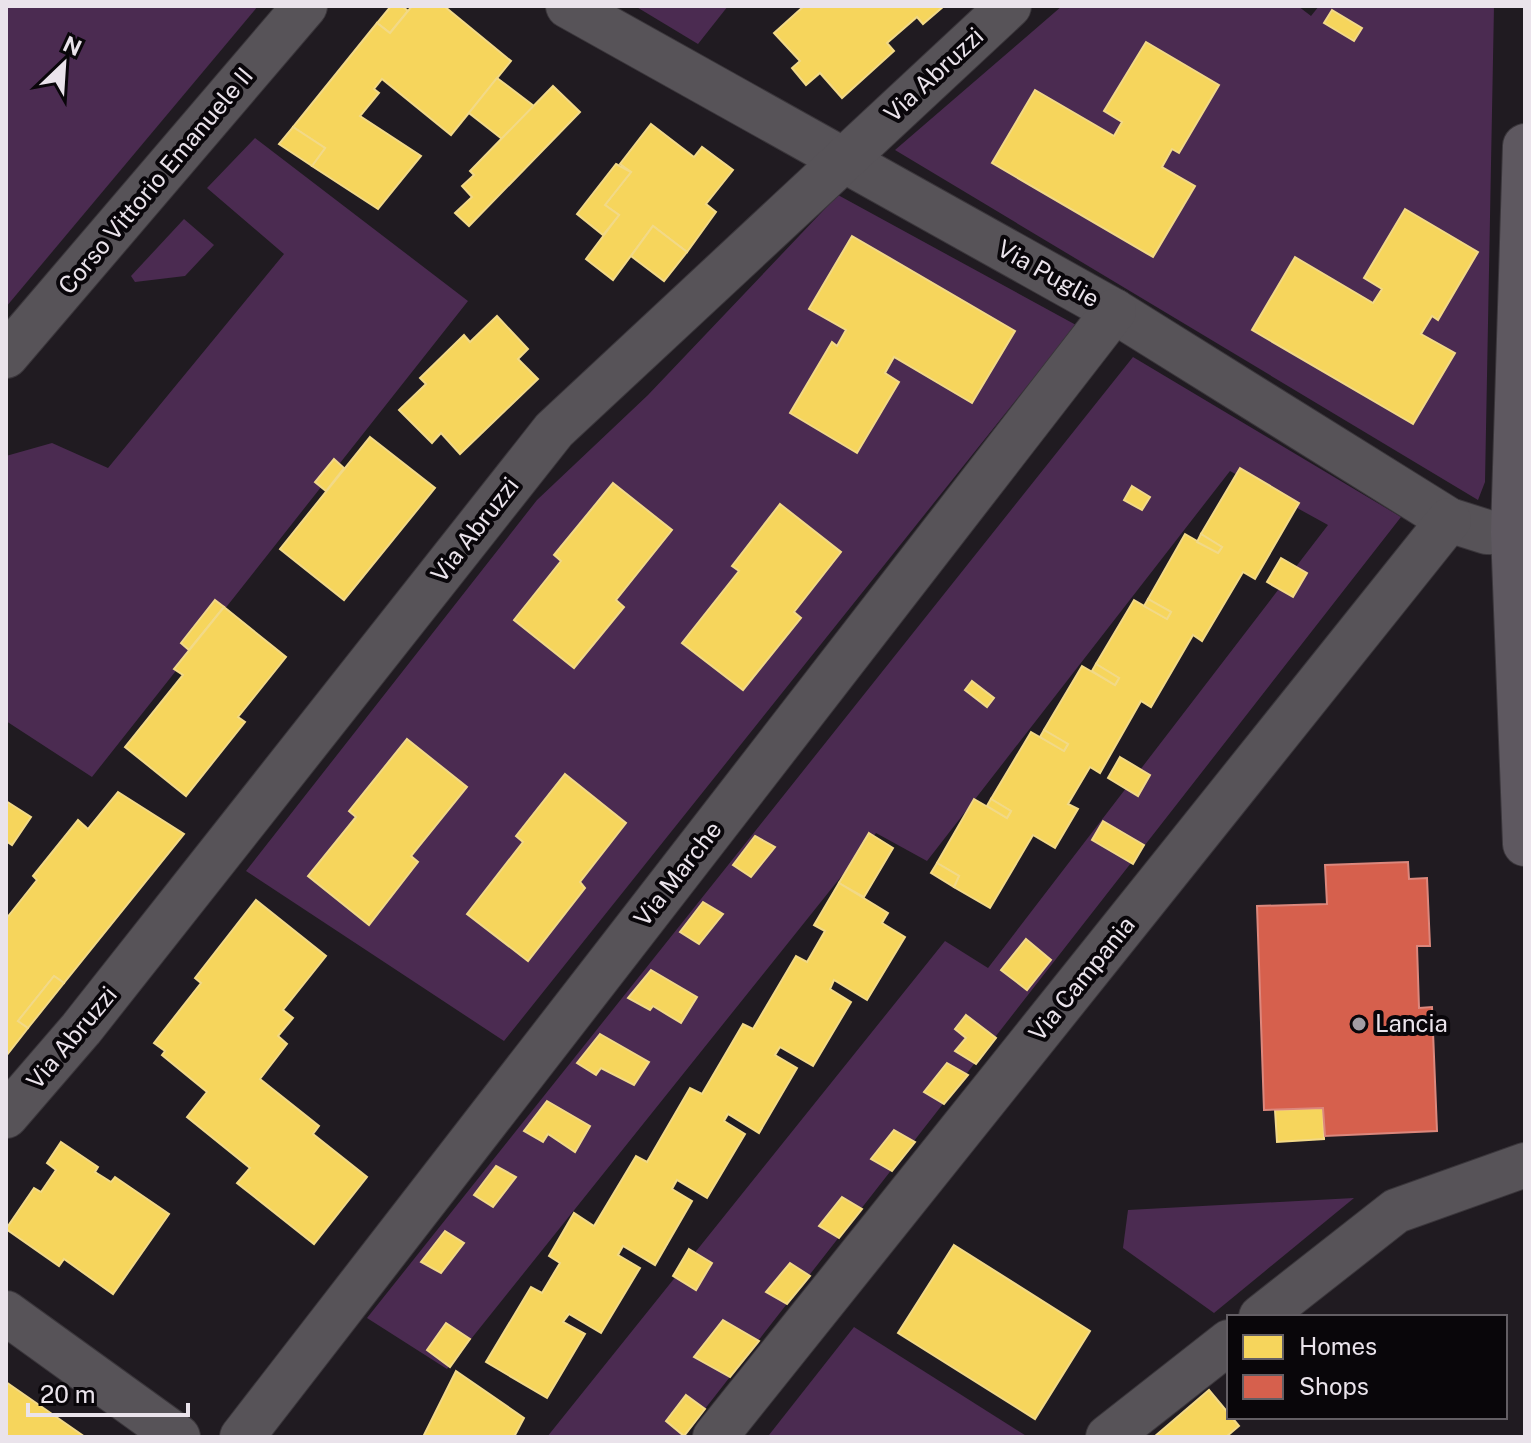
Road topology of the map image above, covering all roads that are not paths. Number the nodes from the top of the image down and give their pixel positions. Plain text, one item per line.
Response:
1 (305, 6) edge
2 (568, 6) edge
3 (1009, 6) edge
4 (1525, 146) edge
5 (842, 159) junction
6 (1114, 311) junction
7 (6, 356) edge
8 (1449, 520) junction
9 (1519, 532) edge
10 (1525, 844) edge
11 (6, 1116) edge
12 (1525, 1165) edge
13 (6, 1313) edge
14 (1264, 1315) edge
15 (1227, 1344) edge
16 (178, 1437) edge
17 (242, 1437) edge
18 (715, 1437) edge
19 (1108, 1437) edge

1 - 7 street, Corso Vittorio Emanuele II
2 - 5 street, Via Puglie
3 - 5 street, Via Abruzzi
4 - 9 street
5 - 6 street, Via Puglie
5 - 11 street, Via Abruzzi
6 - 8 street, Via Puglie
6 - 17 street, Via Marche
8 - 9 street, Via Puglie
8 - 18 street, Via Campania
9 - 10 street
12 - 14 street
13 - 16 street
15 - 19 street

